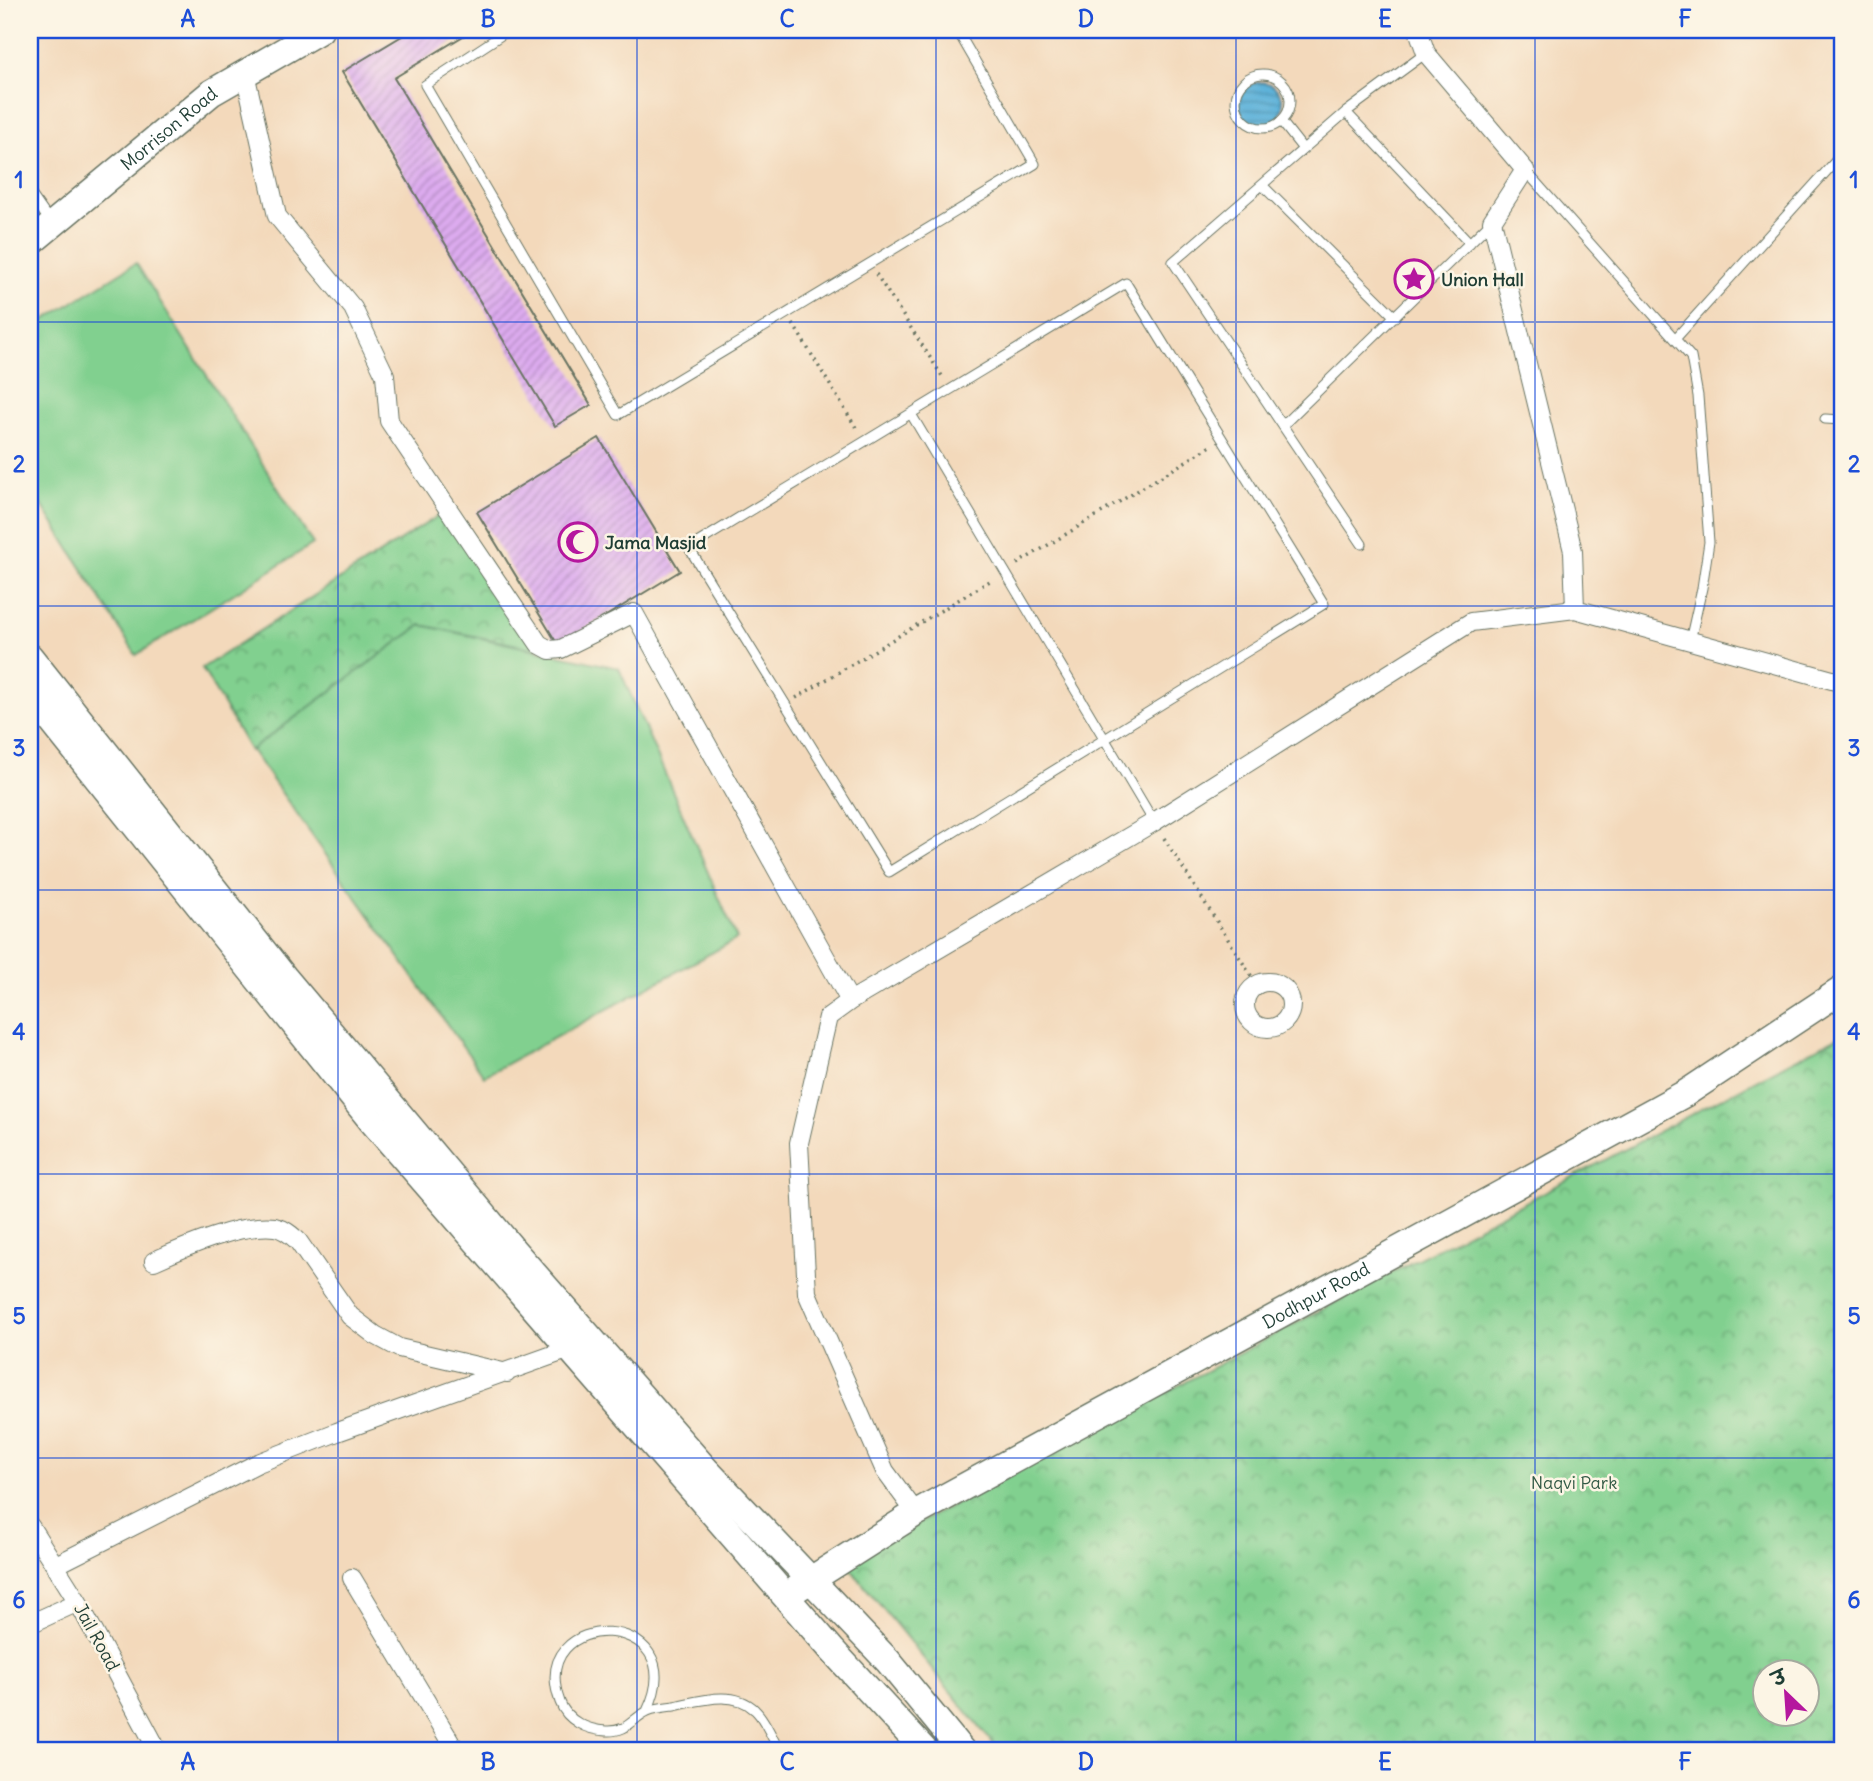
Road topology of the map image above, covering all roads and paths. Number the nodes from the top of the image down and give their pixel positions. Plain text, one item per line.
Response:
1 (320, 30) edge
2 (509, 30) edge
3 (957, 30) edge
4 (1418, 30) edge
5 (1426, 53) junction
6 (245, 74) junction
7 (1346, 112) junction
8 (1281, 121) junction
9 (1303, 149) junction
10 (1843, 153) edge
11 (1525, 170) junction
12 (1262, 185) junction
13 (30, 193) edge
14 (1492, 221) junction
15 (52, 224) junction
16 (30, 243) edge
17 (1470, 243) junction
18 (869, 264) junction
19 (787, 314) junction
20 (1395, 317) junction
21 (1675, 339) junction
22 (951, 390) junction
23 (911, 414) junction
24 (1825, 419) dead end
25 (1843, 420) edge
26 (1283, 425) junction
27 (865, 442) junction
28 (1362, 544) dead end
29 (1576, 609) junction
30 (1690, 641) junction
31 (30, 657) edge
32 (1843, 683) edge
33 (30, 694) edge
34 (1105, 740) junction
35 (1154, 822) junction
36 (1258, 985) dead end
37 (1843, 989) edge
38 (850, 1001) junction
39 (154, 1261) dead end
40 (582, 1344) junction
41 (507, 1373) junction
42 (916, 1513) junction
43 (30, 1526) edge
44 (56, 1566) junction
45 (352, 1578) dead end
46 (810, 1580) junction
47 (785, 1596) junction
48 (78, 1602) junction
49 (30, 1624) edge
50 (647, 1711) junction
51 (159, 1751) edge
52 (456, 1751) edge
53 (779, 1751) edge
54 (925, 1751) edge
55 (962, 1751) edge

1 - 6 main road, Morrison Road
2 - 19 lane
3 - 18 lane
4 - 5 street
5 - 7 lane
5 - 11 street
6 - 15 main road, Morrison Road
6 - 38 street
7 - 9 lane
7 - 17 lane
8 - 8 lane
8 - 9 lane
9 - 12 lane
10 - 21 lane
11 - 14 street
11 - 21 lane
12 - 20 lane
12 - 26 lane
13 - 15 lane
14 - 17 lane
14 - 29 street
15 - 16 main road, Morrison Road
17 - 20 lane
18 - 19 lane
18 - 22 path
19 - 27 path
20 - 26 lane
21 - 30 lane
22 - 23 lane
22 - 34 lane
23 - 27 lane
23 - 34 lane
24 - 25 lane
26 - 28 lane
27 - 34 lane
29 - 30 street
29 - 35 street
30 - 32 street
31 - 40 main road
33 - 40 main road
34 - 35 lane
35 - 36 path
35 - 38 street
37 - 42 main road, Dodhpur Road
38 - 42 street
39 - 41 street
40 - 41 street
40 - 46 main road
40 - 47 main road
41 - 44 street
42 - 46 main road, Dodhpur Road
43 - 44 street, Jail Road
44 - 48 street, Jail Road
45 - 52 street
46 - 47 main road, Dodhpur Road
46 - 55 main road
47 - 54 main road
48 - 49 street
48 - 51 street, Jail Road
50 - 50 lane
50 - 53 lane

